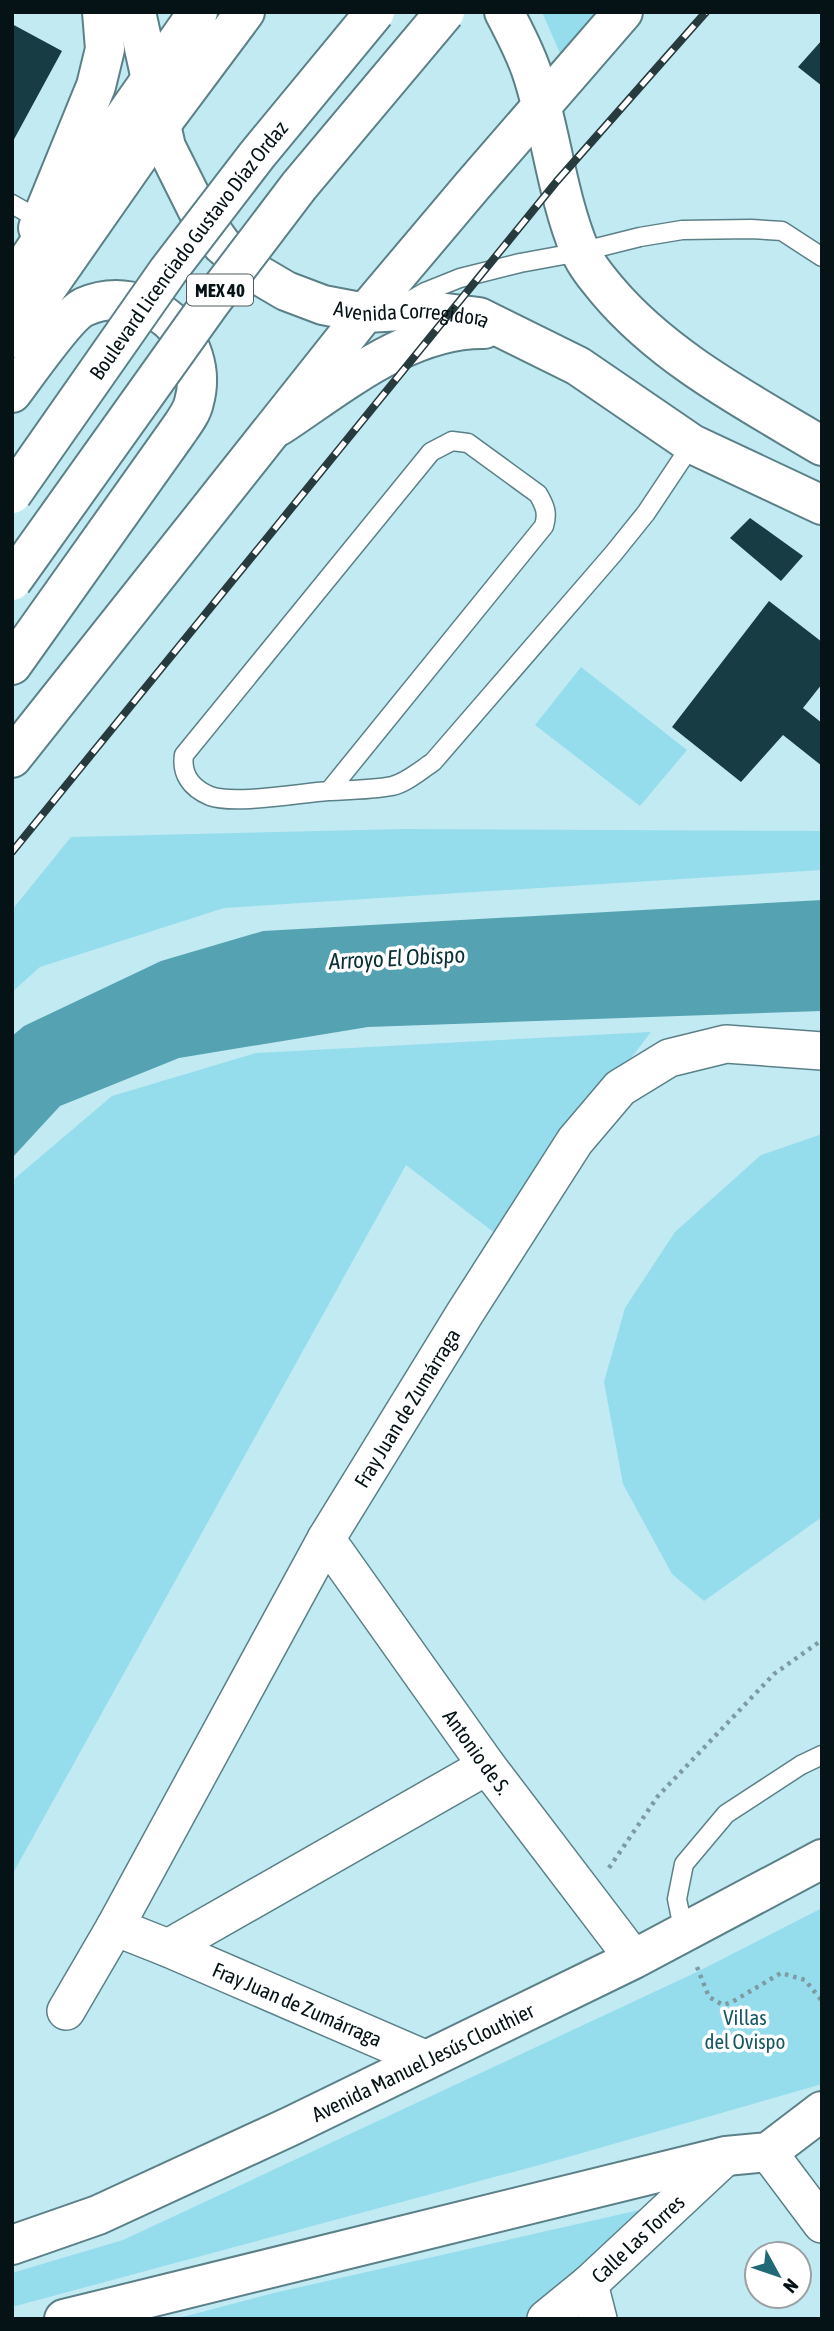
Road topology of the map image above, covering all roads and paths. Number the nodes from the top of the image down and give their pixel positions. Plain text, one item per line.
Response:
1 (102, 12) edge
2 (136, 12) edge
3 (198, 12) edge
4 (245, 12) edge
5 (375, 12) edge
6 (445, 12) edge
7 (504, 12) edge
8 (623, 12) edge
9 (150, 80) junction
10 (540, 107) junction
11 (160, 126) junction
12 (29, 225) edge
13 (580, 253) junction
14 (822, 257) edge
15 (12, 284) edge
16 (379, 312) junction
17 (504, 330) junction
18 (12, 338) edge
19 (12, 393) edge
20 (272, 431) junction
21 (692, 444) junction
22 (822, 446) edge
23 (12, 494) edge
24 (822, 505) edge
25 (12, 581) edge
26 (12, 665) edge
27 (12, 758) edge
28 (329, 791) junction
29 (822, 1051) edge
30 (326, 1539) junction
31 (822, 1640) edge
32 (822, 1755) edge
33 (487, 1766) junction
34 (822, 1859) edge
35 (589, 1900) junction
36 (115, 1927) junction
37 (684, 1933) junction
38 (168, 1948) junction
39 (634, 1959) junction
40 (822, 2001) edge
41 (66, 2011) dead end
42 (428, 2060) junction
43 (822, 2111) edge
44 (768, 2152) junction
45 (726, 2156) junction
46 (822, 2224) edge
47 (12, 2245) edge
48 (589, 2284) junction
49 (64, 2319) edge
50 (546, 2319) edge
51 (598, 2319) edge

1 - 12 street
2 - 9 street, Avenida Corregidora
3 - 9 street
4 - 11 street
5 - 23 street, Boulevard Licenciado Gustavo Díaz Ordaz / MEX 40, bridge
6 - 25 street, MEX 40, bridge
7 - 10 street
8 - 10 street
9 - 11 street, Avenida Corregidora
9 - 12 street
10 - 13 street
10 - 16 street
11 - 16 street, Avenida Corregidora
11 - 18 street
12 - 15 street
13 - 14 lane
13 - 16 lane
13 - 22 street
16 - 17 street, Avenida Corregidora
16 - 20 street
17 - 20 street
17 - 21 street, Avenida Corregidora
19 - 26 street
20 - 27 street
21 - 24 street, Avenida Corregidora
21 - 28 lane
28 - 28 lane
29 - 30 street, Fray Juan de Zumárraga
30 - 33 street, Antonio de S.
30 - 36 street, Fray Juan de Zumárraga
31 - 35 path
32 - 37 lane
33 - 35 street, Antonio de S.
33 - 38 street
34 - 37 street, Avenida Manuel Jesús Clouthier
35 - 39 street, Antonio de S.
36 - 38 street, Fray Juan de Zumárraga
36 - 41 street, Fray Juan de Zumárraga
37 - 39 street, Avenida Manuel Jesús Clouthier
37 - 40 path
38 - 42 street, Fray Juan de Zumárraga
39 - 42 street, Avenida Manuel Jesús Clouthier
42 - 47 street, Avenida Manuel Jesús Clouthier
43 - 44 street
44 - 45 street
44 - 46 street
45 - 48 street, Calle Las Torres
45 - 49 street
48 - 50 street, Calle Las Torres
48 - 51 street

